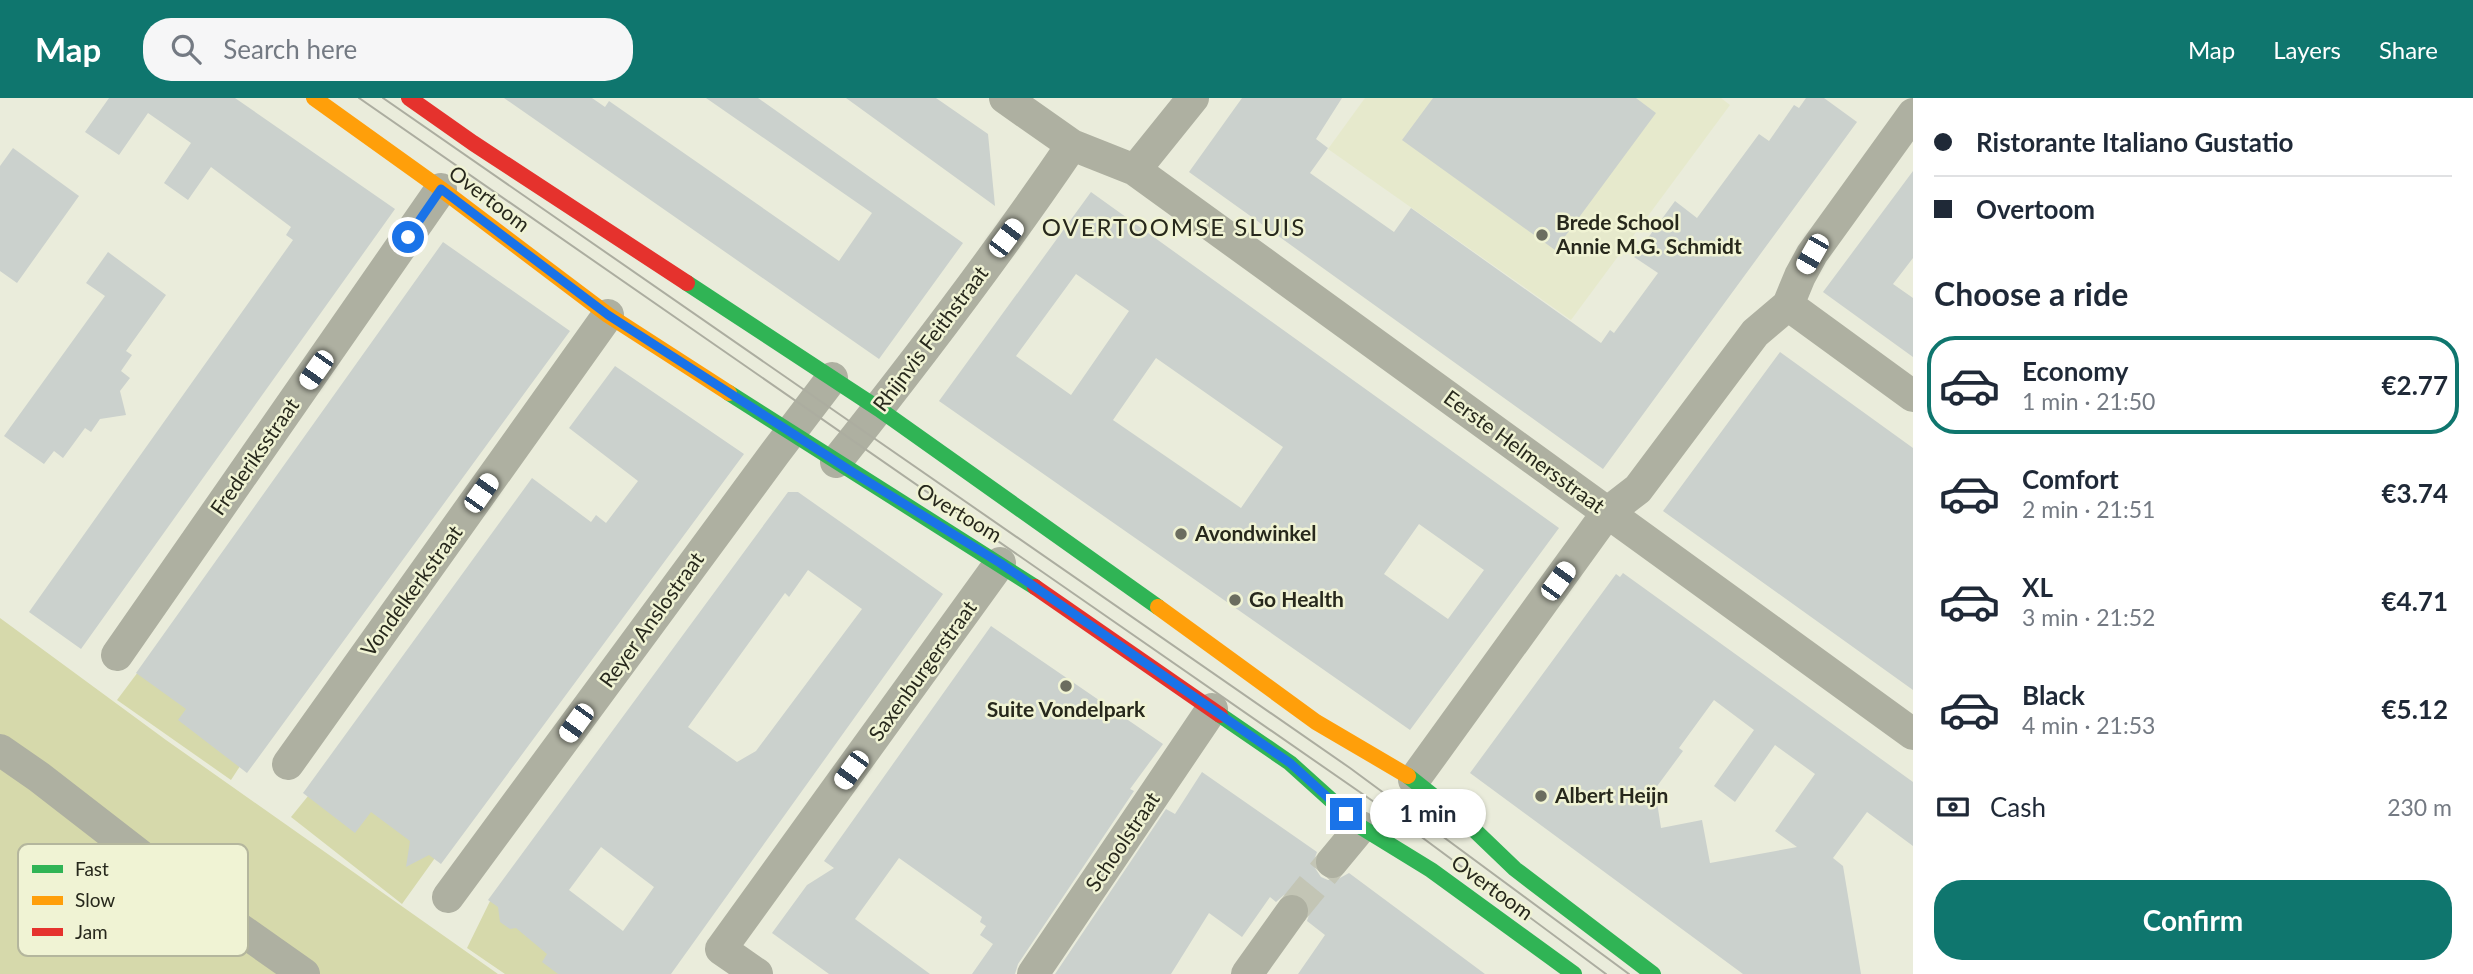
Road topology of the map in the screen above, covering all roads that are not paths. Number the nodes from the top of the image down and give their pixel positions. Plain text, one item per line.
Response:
1 (314, 98) edge
2 (409, 98) edge
3 (1004, 98) edge
4 (1193, 98) edge
5 (1913, 114) edge
6 (1072, 145) junction
7 (1135, 170) junction
8 (441, 189) junction
9 (1788, 305) junction
10 (608, 315) junction
11 (832, 379) junction
12 (1913, 396) edge
13 (879, 409) junction
14 (792, 433) junction
15 (836, 462) junction
16 (1607, 513) junction
17 (1000, 563) junction
18 (117, 655) dead end
19 (1212, 709) junction
20 (1913, 734) edge
21 (0, 750) edge
22 (288, 764) dead end
23 (1414, 780) junction
24 (1361, 827) junction
25 (125, 844) edge
26 (1332, 862) tunnel mouth
27 (448, 897) dead end
28 (1292, 911) tunnel mouth
29 (248, 935) edge
30 (304, 974) edge
31 (757, 974) edge
32 (1033, 974) edge
33 (1247, 974) edge
34 (1574, 974) edge
35 (1653, 974) edge

1 - 8 main road, Overtoom
2 - 11 main road, Overtoom
3 - 6 street, Eerste Helmersstraat
4 - 7 street
5 - 9 street
6 - 7 street, Eerste Helmersstraat
6 - 13 street, Rhijnvis Feithstraat
7 - 16 street, Eerste Helmersstraat
8 - 10 main road, Overtoom
8 - 18 street, Frederiksstraat
9 - 12 street
9 - 16 street
10 - 14 main road, Overtoom
10 - 22 street, Vondelkerkstraat
11 - 13 main road, Overtoom
11 - 14 street, Reyer Anslostraat
13 - 15 street, Rhijnvis Feithstraat
13 - 23 main road, Overtoom
14 - 15 main road, Overtoom
14 - 27 street, Reyer Anslostraat
15 - 17 main road, Overtoom
16 - 20 street, Eerste Helmersstraat
16 - 23 street
17 - 19 main road, Overtoom
17 - 31 street, Saxenburgerstraat
19 - 24 main road, Overtoom
19 - 32 street, Schoolstraat
21 - 25 street
23 - 35 main road, Overtoom
24 - 26 street
24 - 34 main road, Overtoom
28 - 33 street
29 - 30 street

